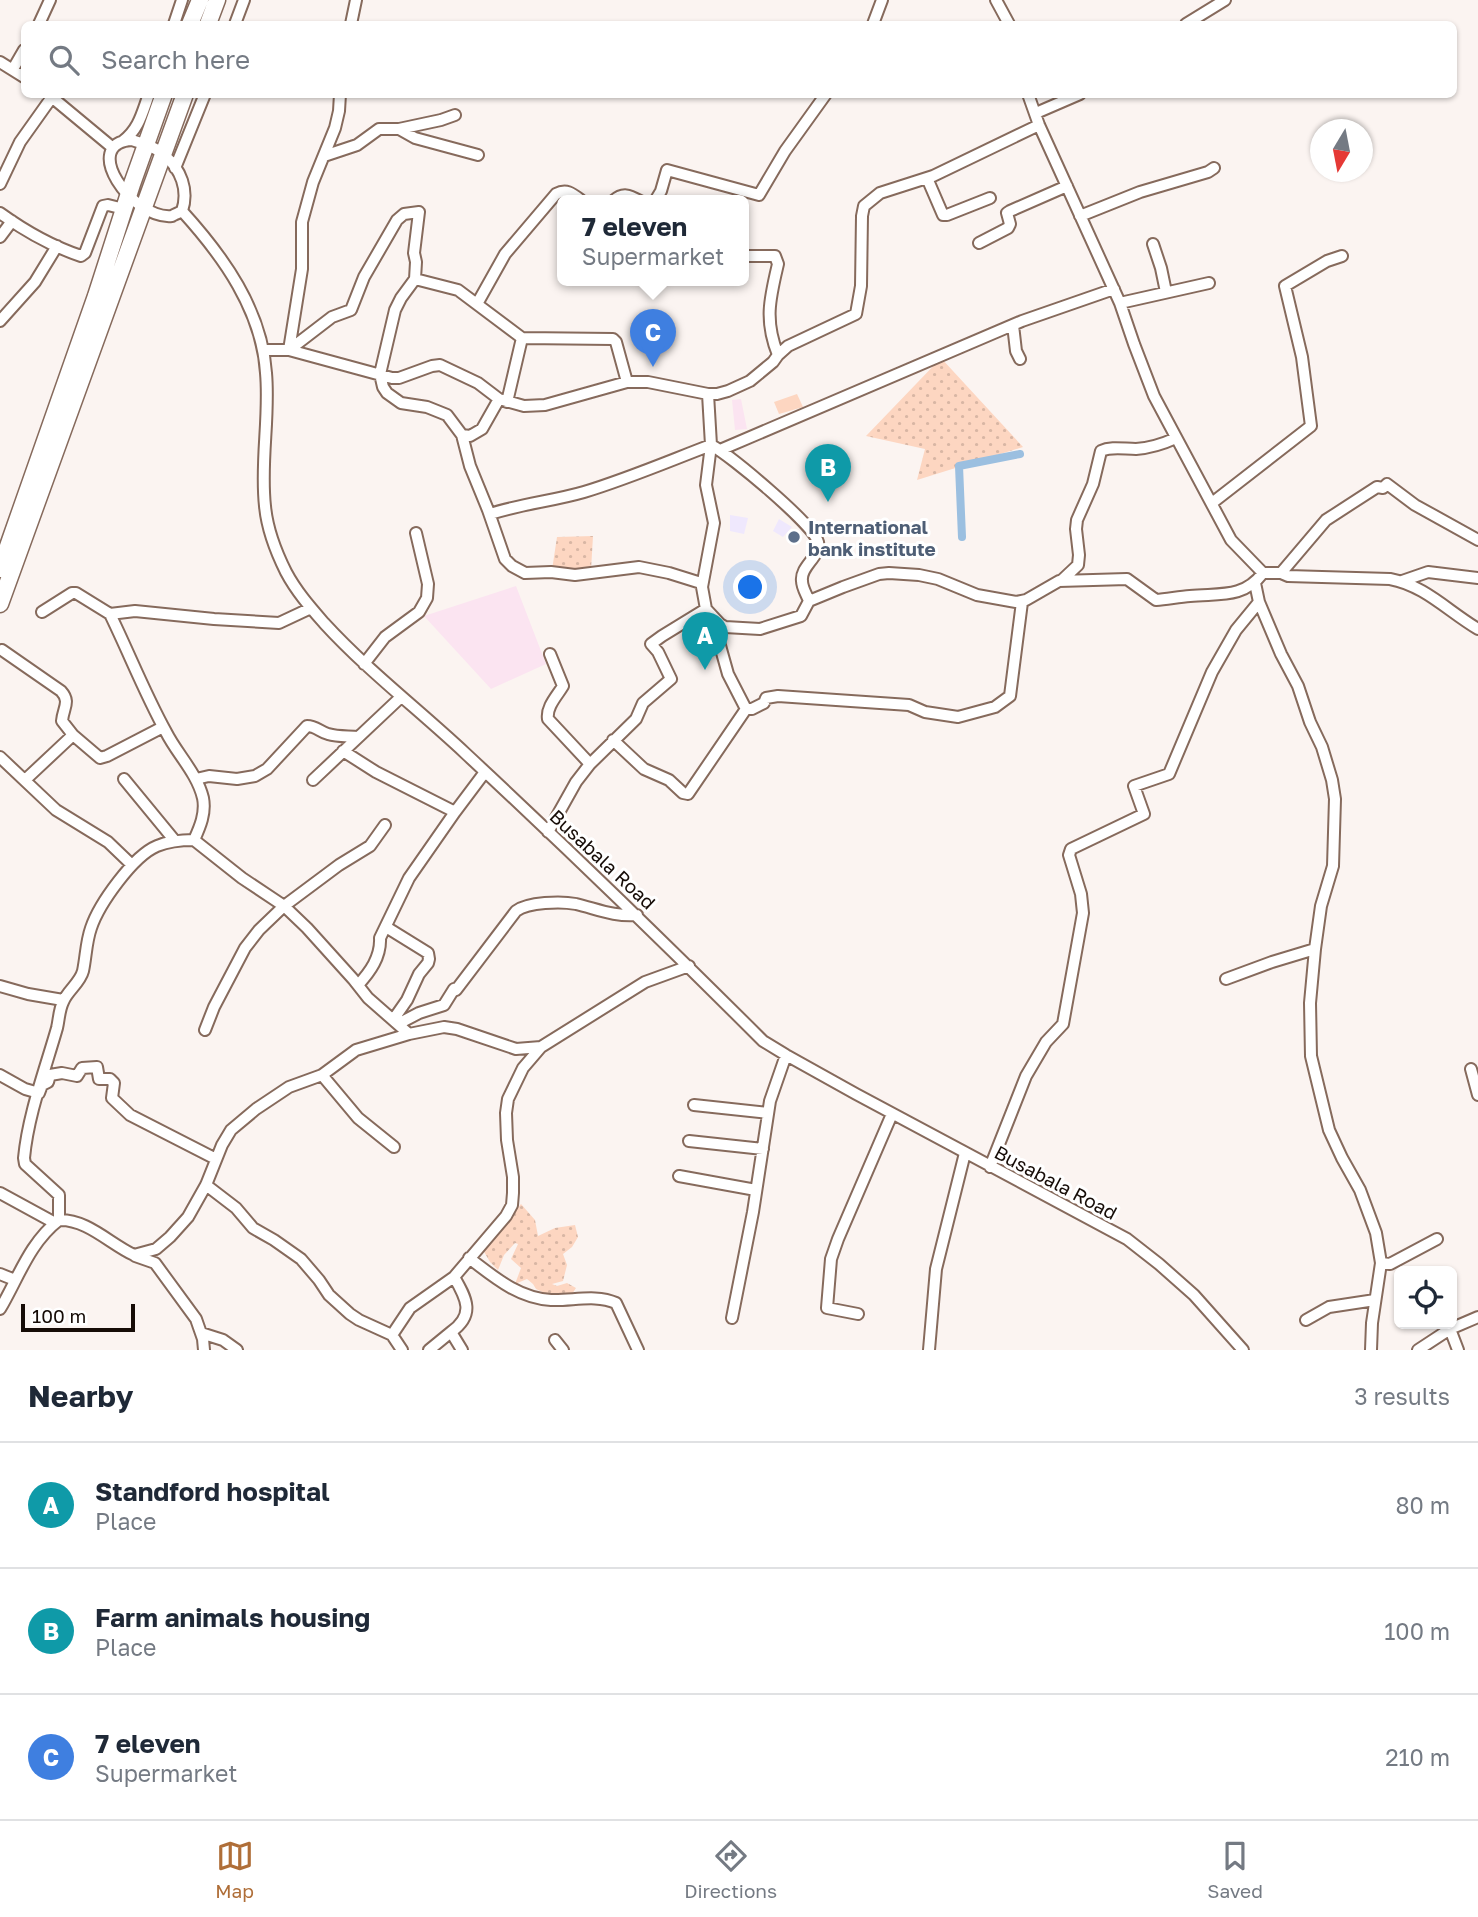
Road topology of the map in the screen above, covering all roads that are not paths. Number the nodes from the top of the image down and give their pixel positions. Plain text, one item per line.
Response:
1 (50, 0) edge
2 (182, 0) edge
3 (200, 0) edge
4 (217, 0) edge
5 (244, 0) edge
6 (356, 0) edge
7 (881, 0) edge
8 (996, 0) edge
9 (1225, 0) edge
10 (40, 21) edge
11 (175, 21) edge
12 (191, 21) edge
13 (209, 21) edge
14 (236, 21) edge
15 (352, 21) edge
16 (874, 21) edge
17 (1007, 21) edge
18 (1191, 21) edge
19 (21, 55) edge
20 (0, 62) edge
21 (13, 69) junction
22 (21, 75) edge
23 (49, 98) edge
24 (52, 98) edge
25 (148, 98) edge
26 (163, 98) edge
27 (184, 98) edge
28 (203, 98) edge
29 (340, 98) edge
30 (823, 98) edge
31 (1030, 98) edge
32 (1069, 98) edge
33 (1036, 113) junction
34 (455, 116) dead end
35 (1039, 125) junction
36 (399, 129) junction
37 (123, 141) junction
38 (146, 145) junction
39 (113, 149) junction
40 (163, 154) junction
41 (478, 155) dead end
42 (324, 156) junction
43 (175, 168) junction
44 (1214, 168) dead end
45 (927, 178) junction
46 (0, 184) edge
47 (1067, 186) junction
48 (575, 195) edge
49 (659, 195) edge
50 (990, 198) dead end
51 (126, 203) junction
52 (144, 208) junction
53 (182, 211) junction
54 (0, 213) edge
55 (1080, 216) junction
56 (12, 221) junction
57 (0, 237) edge
58 (979, 243) dead end
59 (1153, 244) dead end
60 (57, 246) junction
61 (749, 256) edge
62 (1342, 256) dead end
63 (415, 279) junction
64 (1209, 282) dead end
65 (1114, 289) junction
66 (1166, 292) junction
67 (1120, 303) junction
68 (477, 304) junction
69 (0, 321) edge
70 (1013, 325) junction
71 (522, 338) junction
72 (263, 350) junction
73 (289, 350) junction
74 (778, 355) junction
75 (1020, 359) dead end
76 (380, 374) junction
77 (626, 382) junction
78 (708, 394) junction
79 (503, 400) junction
80 (462, 435) junction
81 (1176, 438) junction
82 (715, 448) junction
83 (1212, 503) junction
84 (490, 514) junction
85 (416, 533) dead end
86 (1478, 540) edge
87 (0, 569) edge
88 (1263, 573) junction
89 (1281, 573) junction
90 (1478, 578) edge
91 (1062, 581) junction
92 (1402, 582) junction
93 (701, 583) junction
94 (1255, 583) junction
95 (809, 601) junction
96 (1022, 602) junction
97 (1259, 602) junction
98 (0, 604) edge
99 (311, 608) junction
100 (706, 608) junction
101 (42, 612) dead end
102 (110, 614) junction
103 (1478, 629) edge
104 (2, 650) dead end
105 (550, 654) dead end
106 (364, 664) junction
107 (401, 697) junction
108 (746, 709) junction
109 (163, 727) junction
110 (73, 736) junction
111 (358, 737) junction
112 (613, 740) junction
113 (344, 751) junction
114 (0, 757) edge
115 (590, 764) junction
116 (485, 772) junction
117 (124, 779) dead end
118 (196, 779) junction
119 (25, 780) junction
120 (313, 780) dead end
121 (455, 812) junction
122 (385, 825) dead end
123 (548, 832) junction
124 (194, 840) junction
125 (175, 841) junction
126 (132, 865) junction
127 (284, 906) junction
128 (637, 915) junction
129 (386, 927) junction
130 (1315, 949) junction
131 (689, 965) junction
132 (1226, 979) dead end
133 (358, 985) junction
134 (0, 986) edge
135 (63, 1000) junction
136 (395, 1022) junction
137 (205, 1030) dead end
138 (409, 1034) junction
139 (541, 1047) junction
140 (786, 1055) junction
141 (1471, 1069) dead end
142 (0, 1075) edge
143 (322, 1075) junction
144 (38, 1093) junction
145 (1478, 1095) edge
146 (694, 1105) dead end
147 (768, 1113) junction
148 (892, 1114) junction
149 (689, 1141) dead end
150 (394, 1147) dead end
151 (763, 1149) junction
152 (965, 1153) junction
153 (216, 1159) junction
154 (990, 1167) junction
155 (679, 1176) dead end
156 (206, 1185) junction
157 (756, 1190) junction
158 (0, 1193) edge
159 (57, 1222) junction
160 (1437, 1239) dead end
161 (156, 1249) junction
162 (134, 1255) junction
163 (469, 1258) junction
164 (156, 1263) junction
165 (1381, 1263) junction
166 (0, 1274) edge
167 (454, 1277) junction
168 (15, 1280) junction
169 (1375, 1300) junction
170 (0, 1309) edge
171 (858, 1314) dead end
172 (1478, 1317) edge
173 (732, 1318) dead end
174 (1306, 1320) dead end
175 (1457, 1326) edge
176 (1450, 1329) joint
177 (451, 1332) junction
178 (201, 1333) junction
179 (392, 1335) junction
180 (204, 1350) edge
181 (237, 1350) edge
182 (402, 1350) edge
183 (429, 1350) edge
184 (463, 1350) edge
185 (638, 1350) edge
186 (929, 1350) edge
187 (1244, 1350) edge
188 (1371, 1350) edge
189 (1420, 1350) edge
190 (1458, 1350) edge

1 - 10 street
2 - 11 street
3 - 12 highway
4 - 13 highway
5 - 14 street
6 - 15 street
7 - 16 street
8 - 17 street
9 - 18 street
19 - 21 street
20 - 21 street
21 - 22 street
23 - 46 street
24 - 39 street
25 - 37 street
26 - 38 highway
27 - 40 highway
28 - 43 street
29 - 42 street
30 - 49 street
31 - 33 street
32 - 33 street
33 - 35 street
34 - 36 street
35 - 45 street
35 - 47 street
36 - 41 street
36 - 42 street
37 - 38 street
37 - 39 street
38 - 40 street
38 - 51 highway
39 - 51 street
40 - 43 street
40 - 52 highway
42 - 73 street
43 - 53 street
44 - 55 street
45 - 50 street
45 - 74 street
47 - 55 street
47 - 58 street
48 - 68 street
51 - 52 street
51 - 60 street
51 - 87 highway
52 - 53 street
52 - 98 highway
53 - 72 street, Busabala Road
54 - 56 street
55 - 65 street
56 - 57 street
56 - 60 street
59 - 66 street
60 - 69 street
61 - 74 street
62 - 83 street
63 - 68 street
63 - 73 street
63 - 76 street
64 - 66 street
65 - 67 street
65 - 70 street
66 - 67 street
67 - 81 street
68 - 71 street
70 - 75 street
70 - 82 street
71 - 77 street
71 - 79 street
72 - 73 street
72 - 99 street, Busabala Road
73 - 76 street
74 - 78 street
76 - 79 street
76 - 80 street
77 - 78 street
77 - 79 street
78 - 82 street
79 - 80 street
80 - 84 street
81 - 83 street
81 - 91 street
82 - 84 street
82 - 93 street
82 - 95 street
83 - 88 street
84 - 93 street
85 - 106 street
86 - 89 street
88 - 89 street
88 - 94 street
89 - 92 street
90 - 92 street
91 - 94 street
91 - 96 street
92 - 103 street
93 - 100 street
94 - 97 street
95 - 96 street
95 - 100 street
96 - 108 street
97 - 130 street
97 - 154 street
99 - 102 street
99 - 106 street, Busabala Road
100 - 108 street
100 - 112 street
101 - 102 street
102 - 109 street
104 - 110 street
105 - 115 street
106 - 107 street, Busabala Road
107 - 111 street
107 - 116 street, Busabala Road
108 - 112 street
109 - 110 street
109 - 118 street
110 - 119 street
111 - 113 street
111 - 118 street
112 - 115 street
113 - 120 street
113 - 121 street
114 - 119 street
115 - 123 street
116 - 121 street
116 - 123 street, Busabala Road
117 - 125 street
118 - 124 street
119 - 126 street
121 - 129 street
122 - 127 street
123 - 128 street, Busabala Road
124 - 125 street
124 - 127 street
125 - 126 street
126 - 135 street
127 - 133 street
127 - 137 street
128 - 131 street, Busabala Road
128 - 136 street
129 - 133 street
129 - 136 street
130 - 132 street
130 - 165 street
131 - 139 street
131 - 140 street, Busabala Road
133 - 136 street
134 - 135 street
135 - 144 street
136 - 138 street
138 - 139 street
138 - 143 street
139 - 163 street
140 - 147 street
140 - 148 street, Busabala Road
141 - 145 street
142 - 144 street
143 - 150 street
143 - 153 street
144 - 153 street
144 - 159 street
146 - 147 street
147 - 151 street
148 - 152 street, Busabala Road
148 - 171 street
149 - 151 street
151 - 157 street
152 - 154 street, Busabala Road
152 - 186 street
153 - 156 street
154 - 187 street, Busabala Road
155 - 157 street
156 - 161 street
156 - 179 street
157 - 173 street
158 - 159 street
159 - 162 street
159 - 168 street
160 - 165 street
161 - 162 street
161 - 164 street
162 - 164 street
163 - 167 street
163 - 185 street
164 - 178 street
165 - 169 street
166 - 168 street
167 - 177 street
167 - 179 street
168 - 170 street
169 - 174 street
169 - 188 street
172 - 175 street
176 - 189 street
176 - 190 street
177 - 183 street
177 - 184 street
178 - 180 street
178 - 181 street
179 - 182 street

